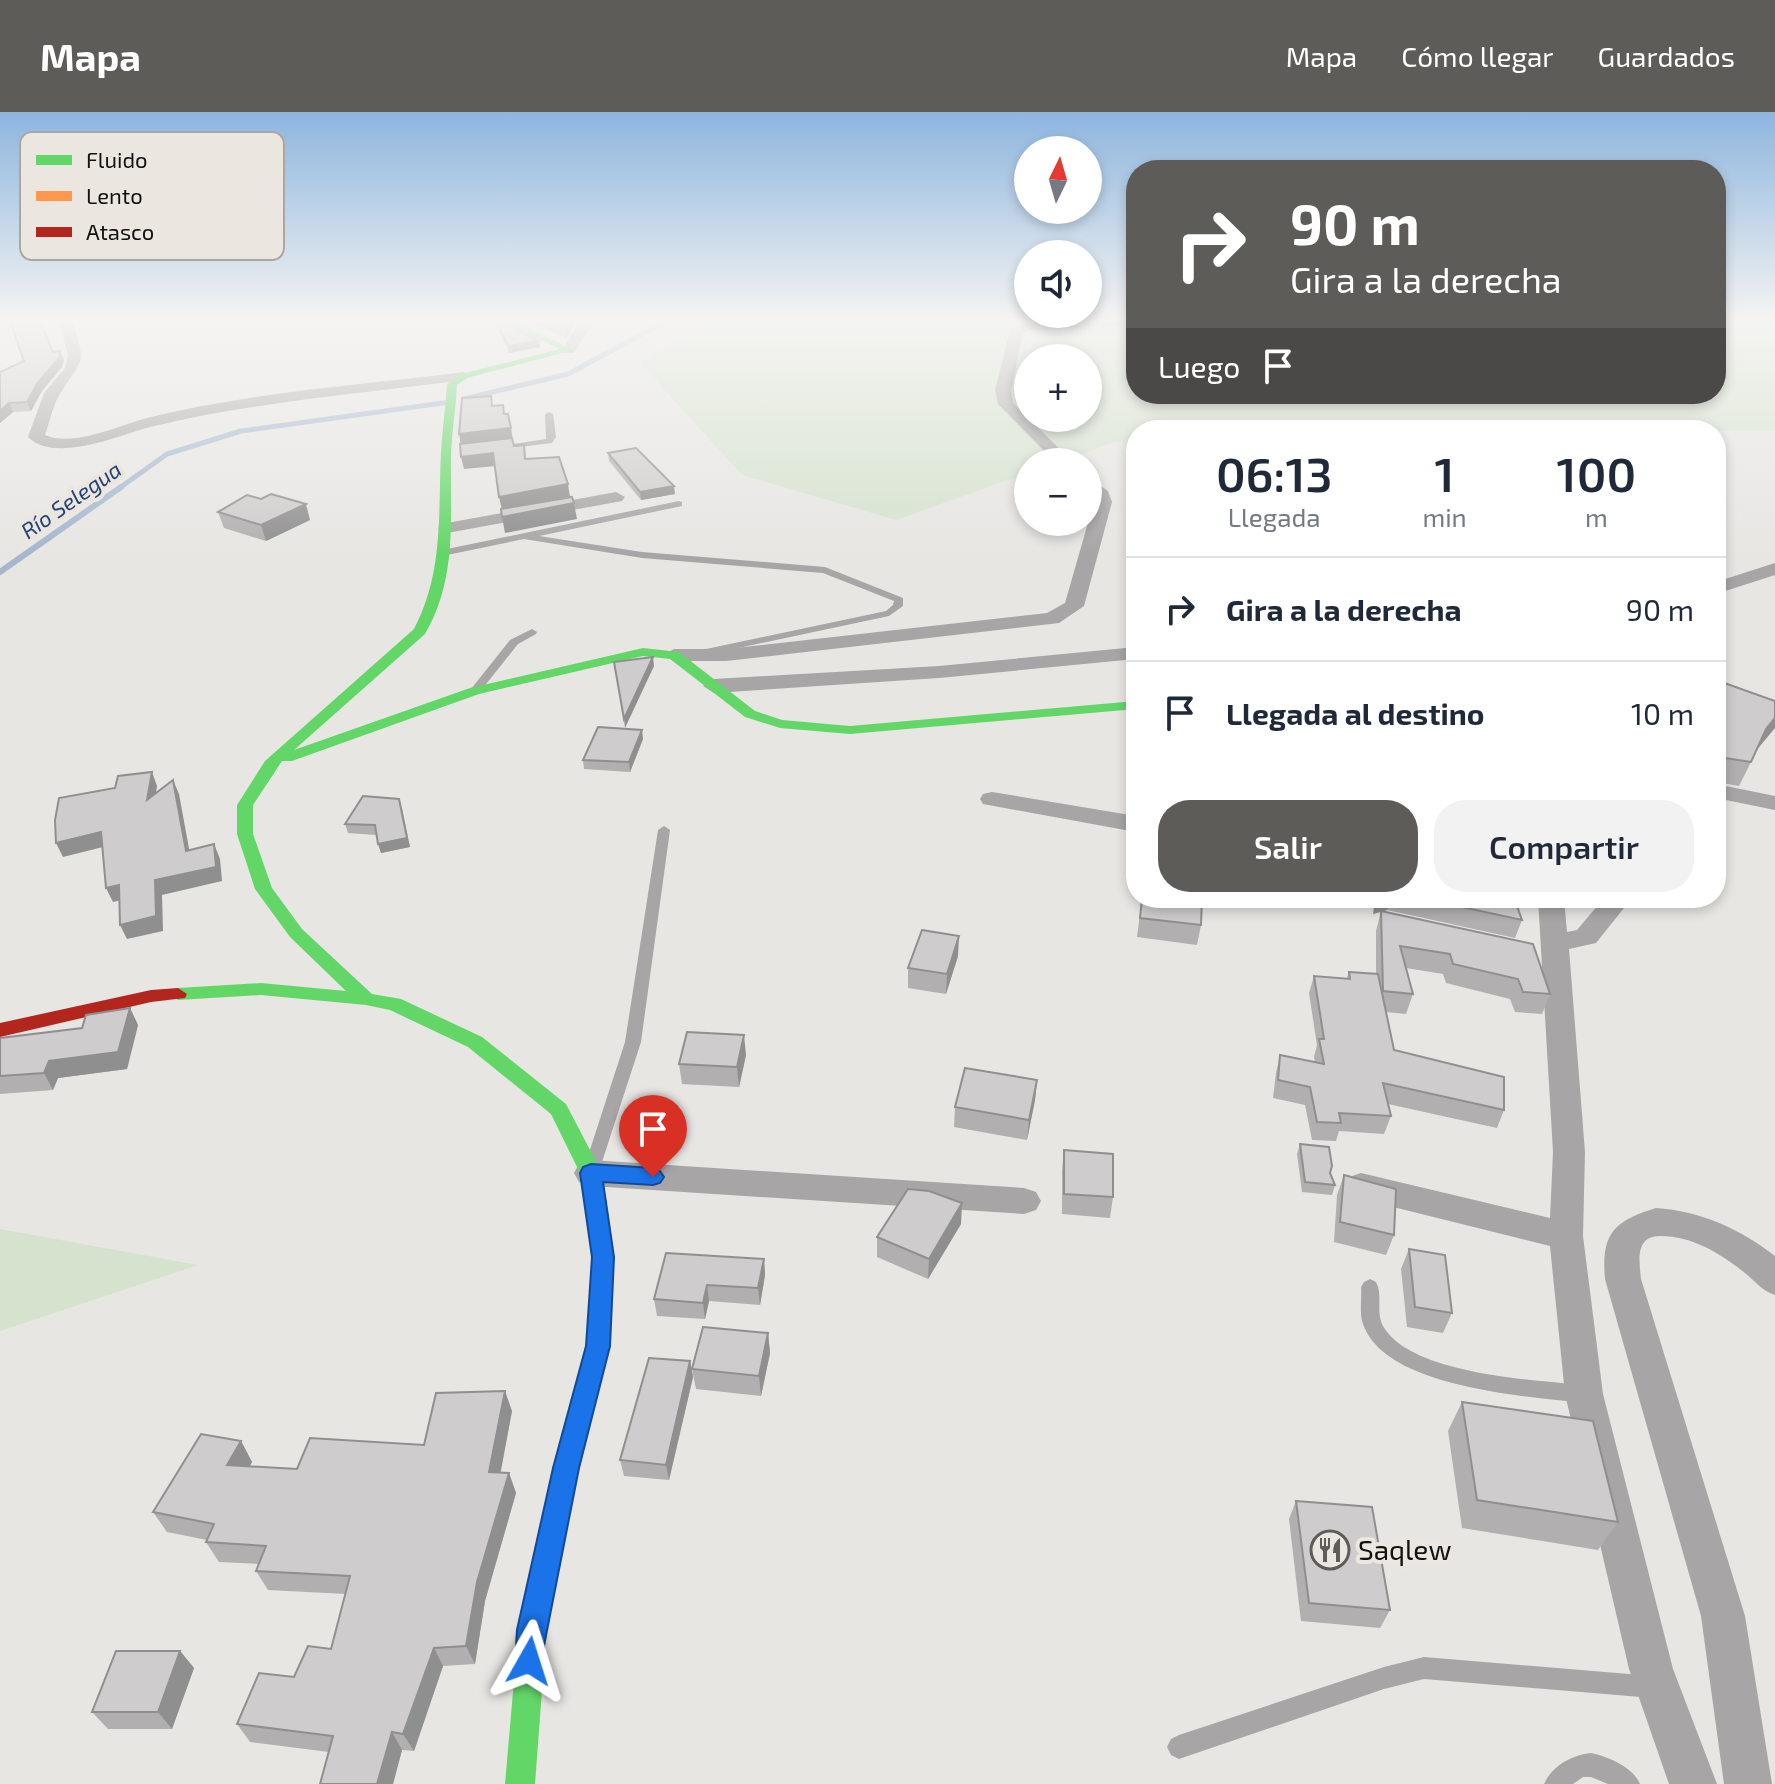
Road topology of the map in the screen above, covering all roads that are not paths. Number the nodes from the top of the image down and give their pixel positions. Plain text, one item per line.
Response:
1 (50, 399) edge
2 (289, 399) edge
3 (451, 399) edge
4 (1005, 399) edge
5 (549, 414) dead end
6 (492, 448) edge
7 (1051, 448) edge
8 (616, 497) dead end
9 (679, 504) dead end
10 (447, 528) junction
11 (523, 536) junction
12 (1094, 536) edge
13 (447, 552) junction
14 (1775, 569) edge
15 (1726, 585) edge
16 (532, 632) dead end
17 (683, 654) junction
18 (1126, 654) edge
19 (714, 686) junction
20 (475, 691) junction
21 (1126, 706) edge
22 (270, 764) junction
23 (1726, 793) edge
24 (992, 799) dead end
25 (1774, 800) edge
26 (1126, 822) edge
27 (664, 830) dead end
28 (1549, 908) edge
29 (1611, 908) edge
30 (1545, 951) junction
31 (366, 999) junction
32 (0, 1030) edge
33 (591, 1173) junction
34 (1346, 1182) edge
35 (1024, 1201) dead end
36 (1566, 1236) junction
37 (1775, 1280) edge
38 (1370, 1287) dead end
39 (1584, 1394) junction
40 (1658, 1687) junction
41 (1179, 1747) dead end
42 (520, 1784) edge
43 (1556, 1784) edge
44 (1628, 1784) edge
45 (1693, 1784) edge
46 (1748, 1784) edge

1 - 2 street
3 - 10 street
4 - 7 street
5 - 6 lane
8 - 10 street
9 - 11 lane
10 - 13 street
11 - 13 lane
11 - 17 lane
12 - 17 street
13 - 22 street
14 - 15 street
16 - 20 lane
17 - 19 street
17 - 20 street
18 - 19 street
19 - 21 street
20 - 22 street
22 - 31 street
23 - 25 street
24 - 26 street
27 - 33 lane
28 - 30 street
29 - 30 street
30 - 36 street
31 - 32 street
31 - 33 street
33 - 35 street
33 - 42 street
34 - 36 street
36 - 39 street
37 - 46 street
38 - 39 lane
39 - 40 street
40 - 41 lane
40 - 45 street
43 - 44 lane

